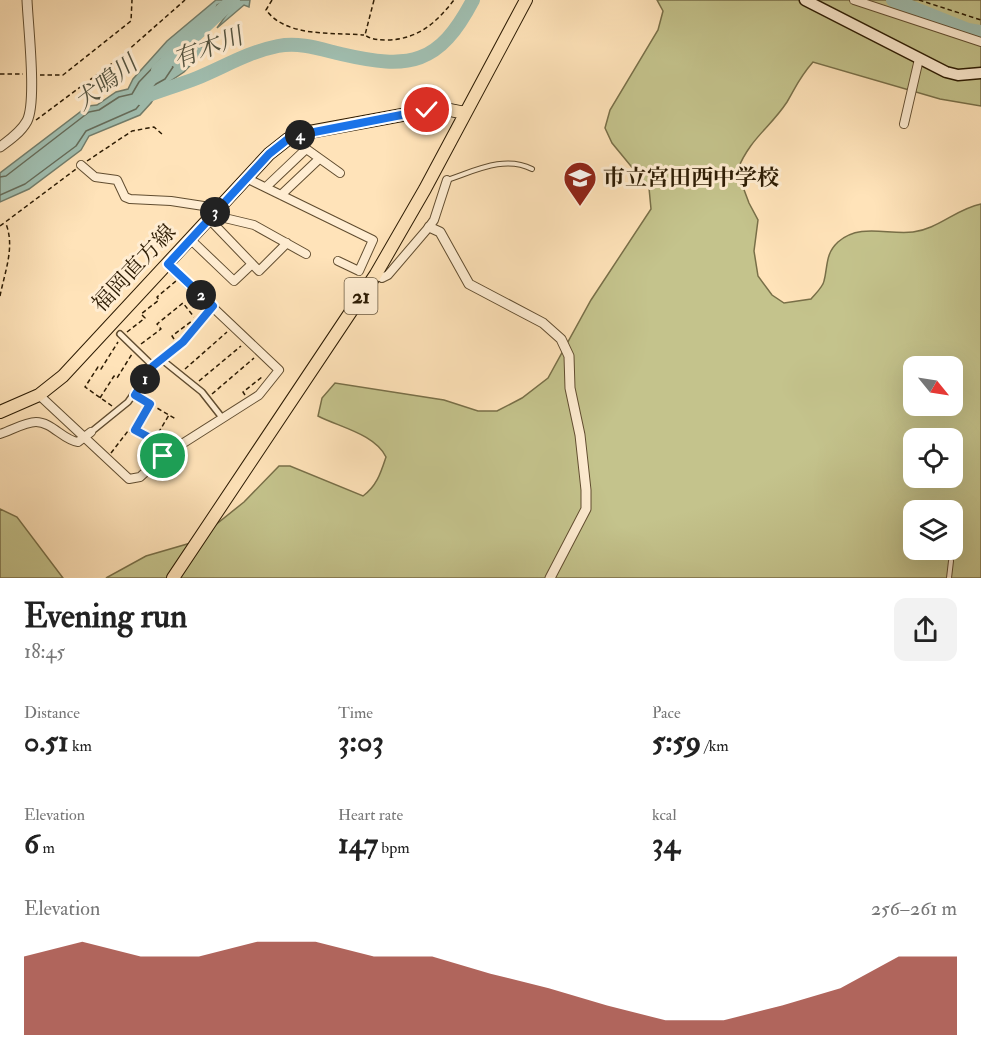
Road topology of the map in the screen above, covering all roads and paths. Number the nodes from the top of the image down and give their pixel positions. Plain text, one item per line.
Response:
1 (27, 0) edge
2 (132, 0) edge
3 (185, 0) edge
4 (272, 0) edge
5 (374, 0) edge
6 (454, 0) edge
7 (526, 0) edge
8 (805, 0) edge
9 (854, 0) edge
10 (919, 0) edge
11 (981, 20) edge
12 (365, 35) junction
13 (981, 42) edge
14 (919, 59) junction
15 (981, 73) edge
16 (0, 74) edge
17 (30, 75) junction
18 (465, 113) junction
19 (34, 121) dead end
20 (904, 124) dead end
21 (291, 138) junction
22 (0, 147) edge
23 (306, 149) junction
24 (319, 159) junction
25 (81, 165) dead end
26 (532, 169) dead end
27 (340, 173) dead end
28 (246, 178) junction
29 (447, 180) joint
30 (266, 188) junction
31 (281, 195) junction
32 (212, 215) junction
33 (5, 223) dead end
34 (429, 228) junction
35 (190, 239) junction
36 (287, 243) junction
37 (306, 254) dead end
38 (339, 261) dead end
39 (168, 264) junction
40 (252, 264) junction
41 (376, 274) junction
42 (182, 277) junction
43 (0, 296) edge
44 (213, 306) junction
45 (195, 318) junction
46 (198, 323) dead end
47 (233, 325) junction
48 (121, 335) junction
49 (248, 339) junction
50 (176, 341) dead end
51 (135, 349) junction
52 (260, 351) junction
53 (161, 359) junction
54 (153, 366) junction
55 (178, 375) junction
56 (262, 377) dead end
57 (192, 386) junction
58 (39, 395) junction
59 (135, 395) junction
60 (246, 395) dead end
61 (100, 398) junction
62 (208, 398) junction
63 (150, 404) junction
64 (118, 410) junction
65 (0, 412) edge
66 (169, 415) junction
67 (221, 417) junction
68 (176, 419) dead end
69 (0, 434) edge
70 (88, 435) junction
71 (147, 437) junction
72 (152, 439) junction
73 (167, 454) junction
74 (106, 458) junction
75 (951, 561) dead end
76 (173, 578) edge
77 (550, 578) edge
78 (949, 578) edge

1 - 17 street
2 - 17 path
3 - 19 path
4 - 12 path
5 - 12 path
6 - 12 path
7 - 18 main road, 21
8 - 14 main road
9 - 13 street
10 - 11 path
14 - 15 main road
14 - 20 street
16 - 17 path
17 - 22 street
18 - 21 main road, 福岡直方線
18 - 41 main road, 21
21 - 23 street
21 - 28 main road, 福岡直方線
23 - 24 street
23 - 30 street
24 - 27 street
24 - 31 street
25 - 32 street
26 - 29 lane
28 - 30 street
28 - 32 main road, 福岡直方線
29 - 34 street
30 - 31 street
31 - 38 street
32 - 35 main road, 福岡直方線
32 - 36 street
32 - 40 street
33 - 43 path
34 - 41 street
34 - 77 street
35 - 39 main road, 福岡直方線
35 - 40 street
36 - 37 street
36 - 40 street
39 - 42 street
39 - 58 main road, 福岡直方線
41 - 76 main road, 21
42 - 44 street
42 - 48 path
44 - 47 street
44 - 53 street
45 - 46 path
45 - 50 path
45 - 51 path
47 - 49 street
47 - 55 path
48 - 51 street
48 - 61 path
49 - 52 street
49 - 57 path
51 - 54 street
51 - 61 path
52 - 62 path
52 - 67 street
53 - 54 street
53 - 55 street
54 - 59 street
55 - 57 street
56 - 60 path
57 - 62 street
58 - 65 main road, 福岡直方線
58 - 70 street
59 - 63 path
59 - 64 street
61 - 64 path
62 - 67 street
63 - 66 path
63 - 71 path
64 - 70 street
66 - 68 path
66 - 72 path
67 - 73 street
69 - 70 street
70 - 74 street
71 - 72 path
71 - 74 path
72 - 73 path
73 - 74 street
75 - 78 lane

